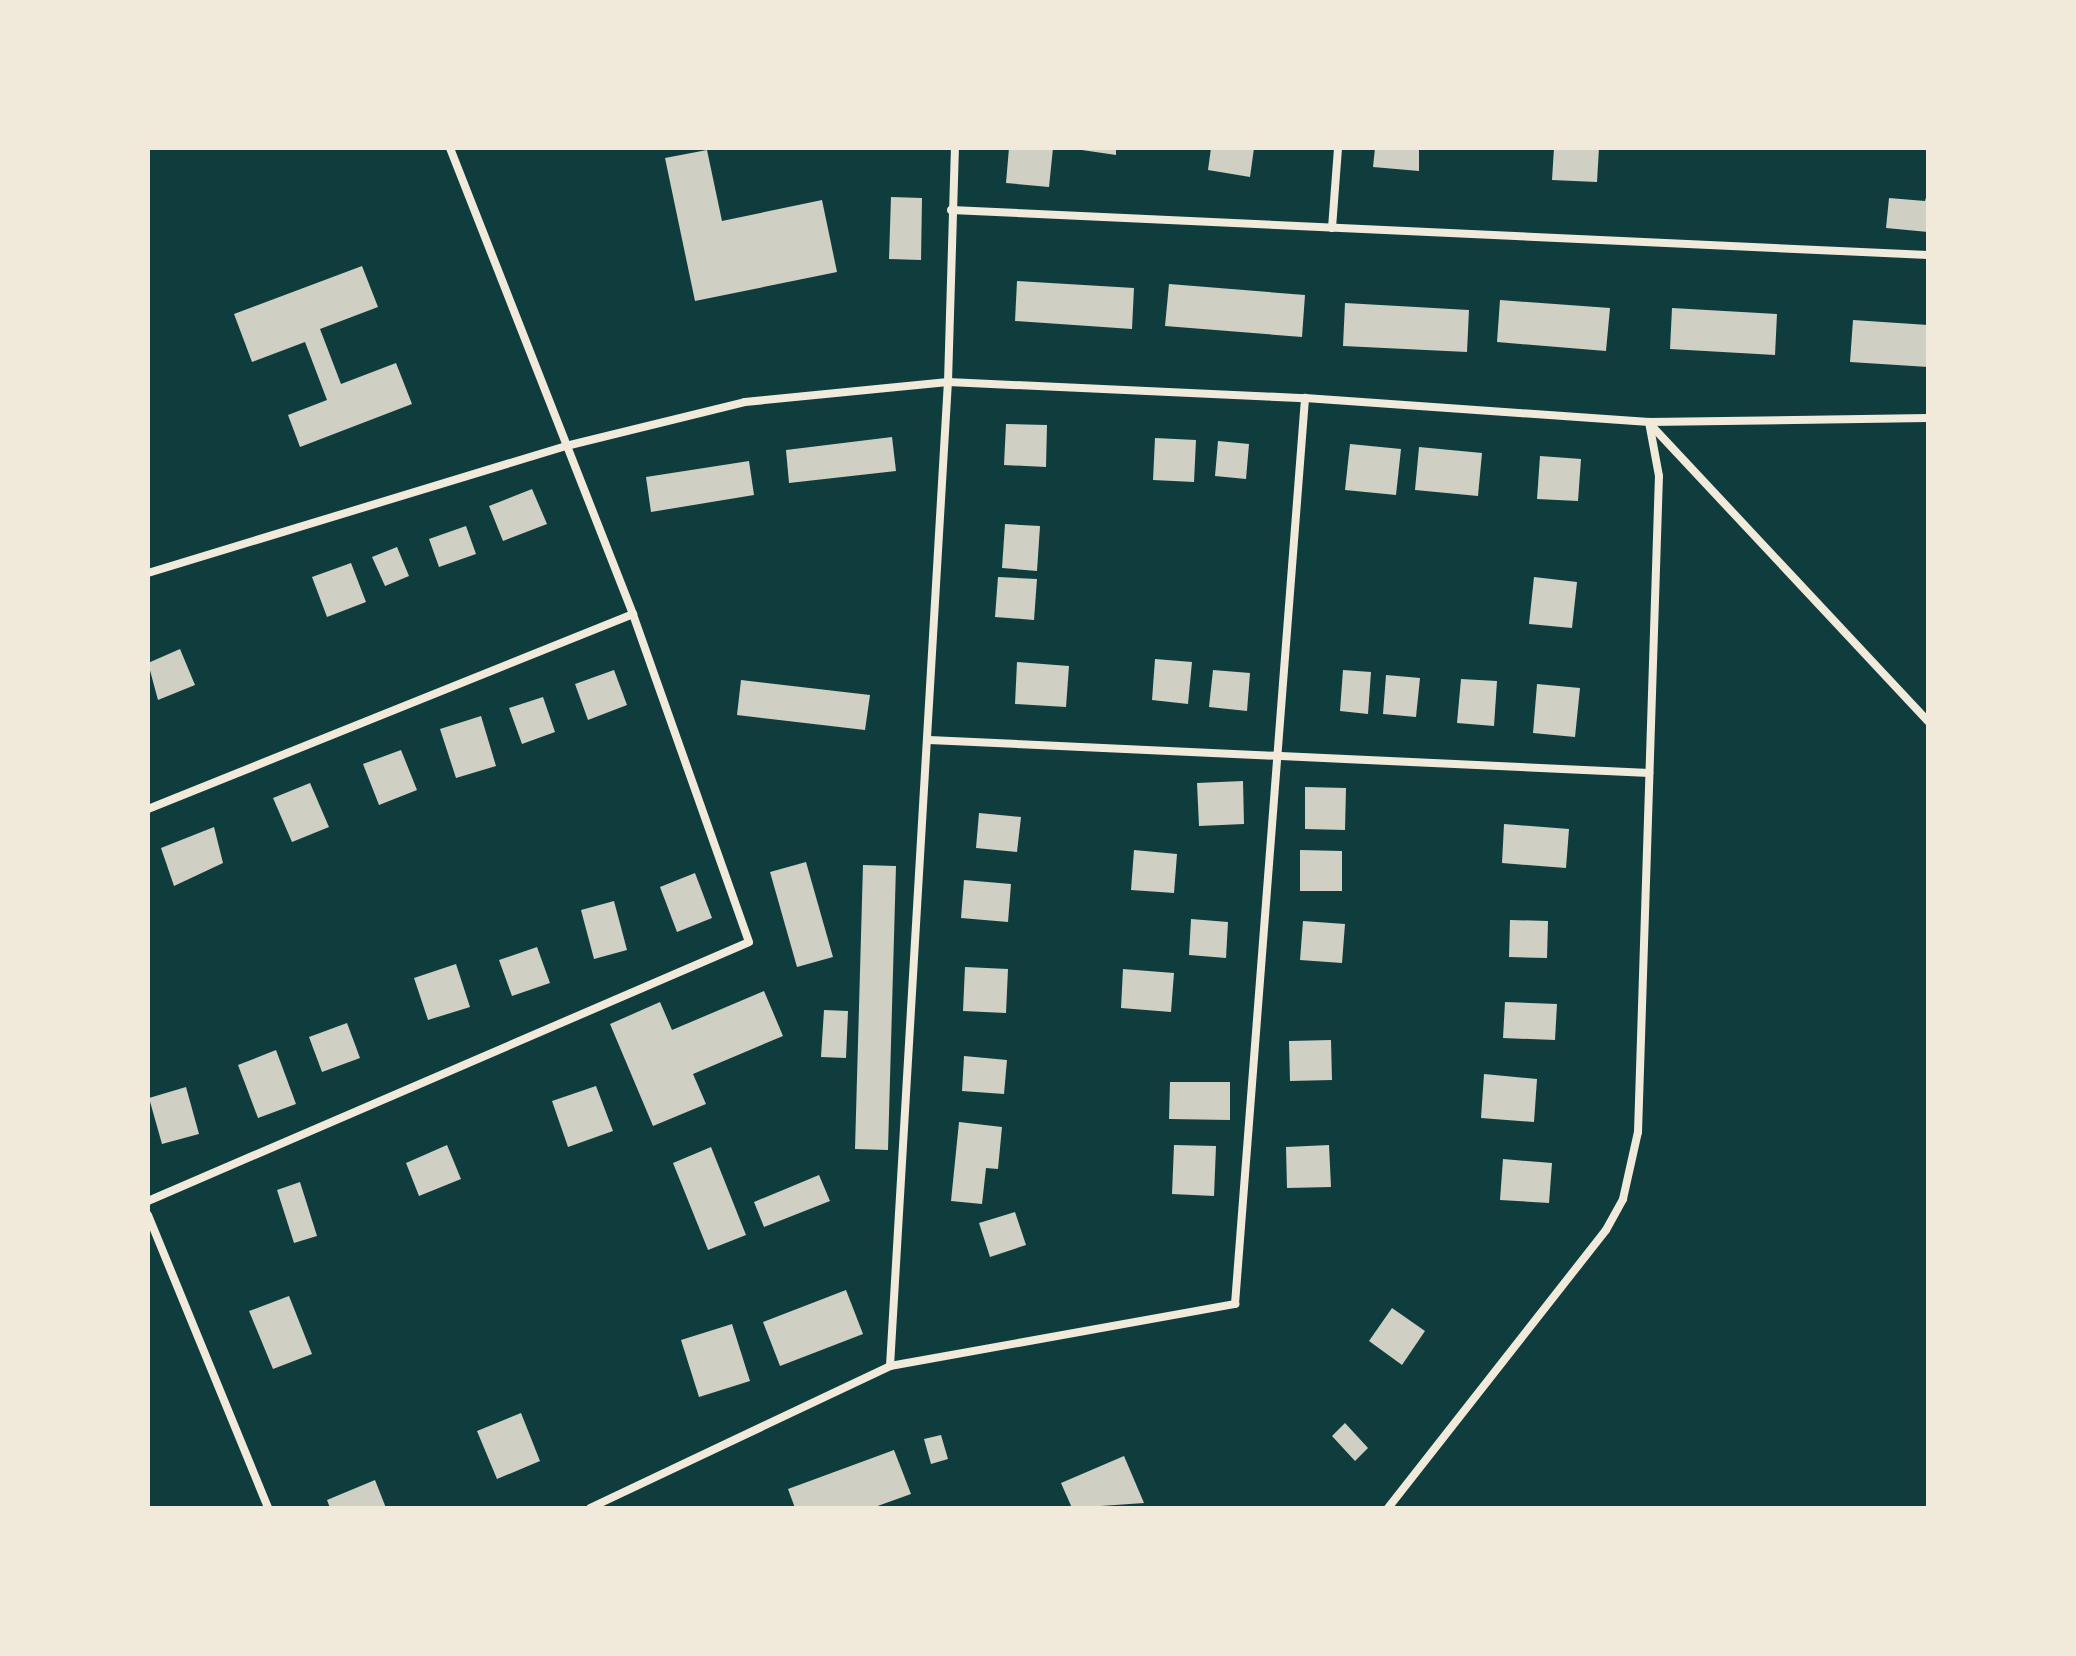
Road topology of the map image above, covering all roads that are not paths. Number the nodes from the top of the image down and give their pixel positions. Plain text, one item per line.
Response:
1 (450, 148) edge
2 (955, 148) edge
3 (1338, 148) edge
4 (951, 210) junction
5 (1332, 228) junction
6 (1928, 255) edge
7 (948, 382) junction
8 (1305, 398) junction
9 (1928, 418) edge
10 (1649, 422) junction
11 (566, 446) junction
12 (148, 573) edge
13 (633, 614) junction
14 (1928, 721) edge
15 (929, 740) junction
16 (1279, 757) junction
17 (1649, 773) junction
18 (148, 809) edge
19 (148, 1201) edge
20 (148, 1215) edge
21 (890, 1366) junction
22 (268, 1508) edge
23 (590, 1508) edge
24 (1388, 1508) edge

1 - 11 street
2 - 4 street
3 - 5 street
4 - 5 street
4 - 7 street
5 - 6 street
7 - 8 street
7 - 11 street
7 - 15 street
8 - 10 street
8 - 16 street
9 - 10 street
10 - 14 street
10 - 17 street
11 - 12 street
11 - 13 street
13 - 18 street
13 - 19 street
15 - 16 street
15 - 21 street
16 - 17 street
16 - 21 street
17 - 24 street
20 - 22 street
21 - 23 street

